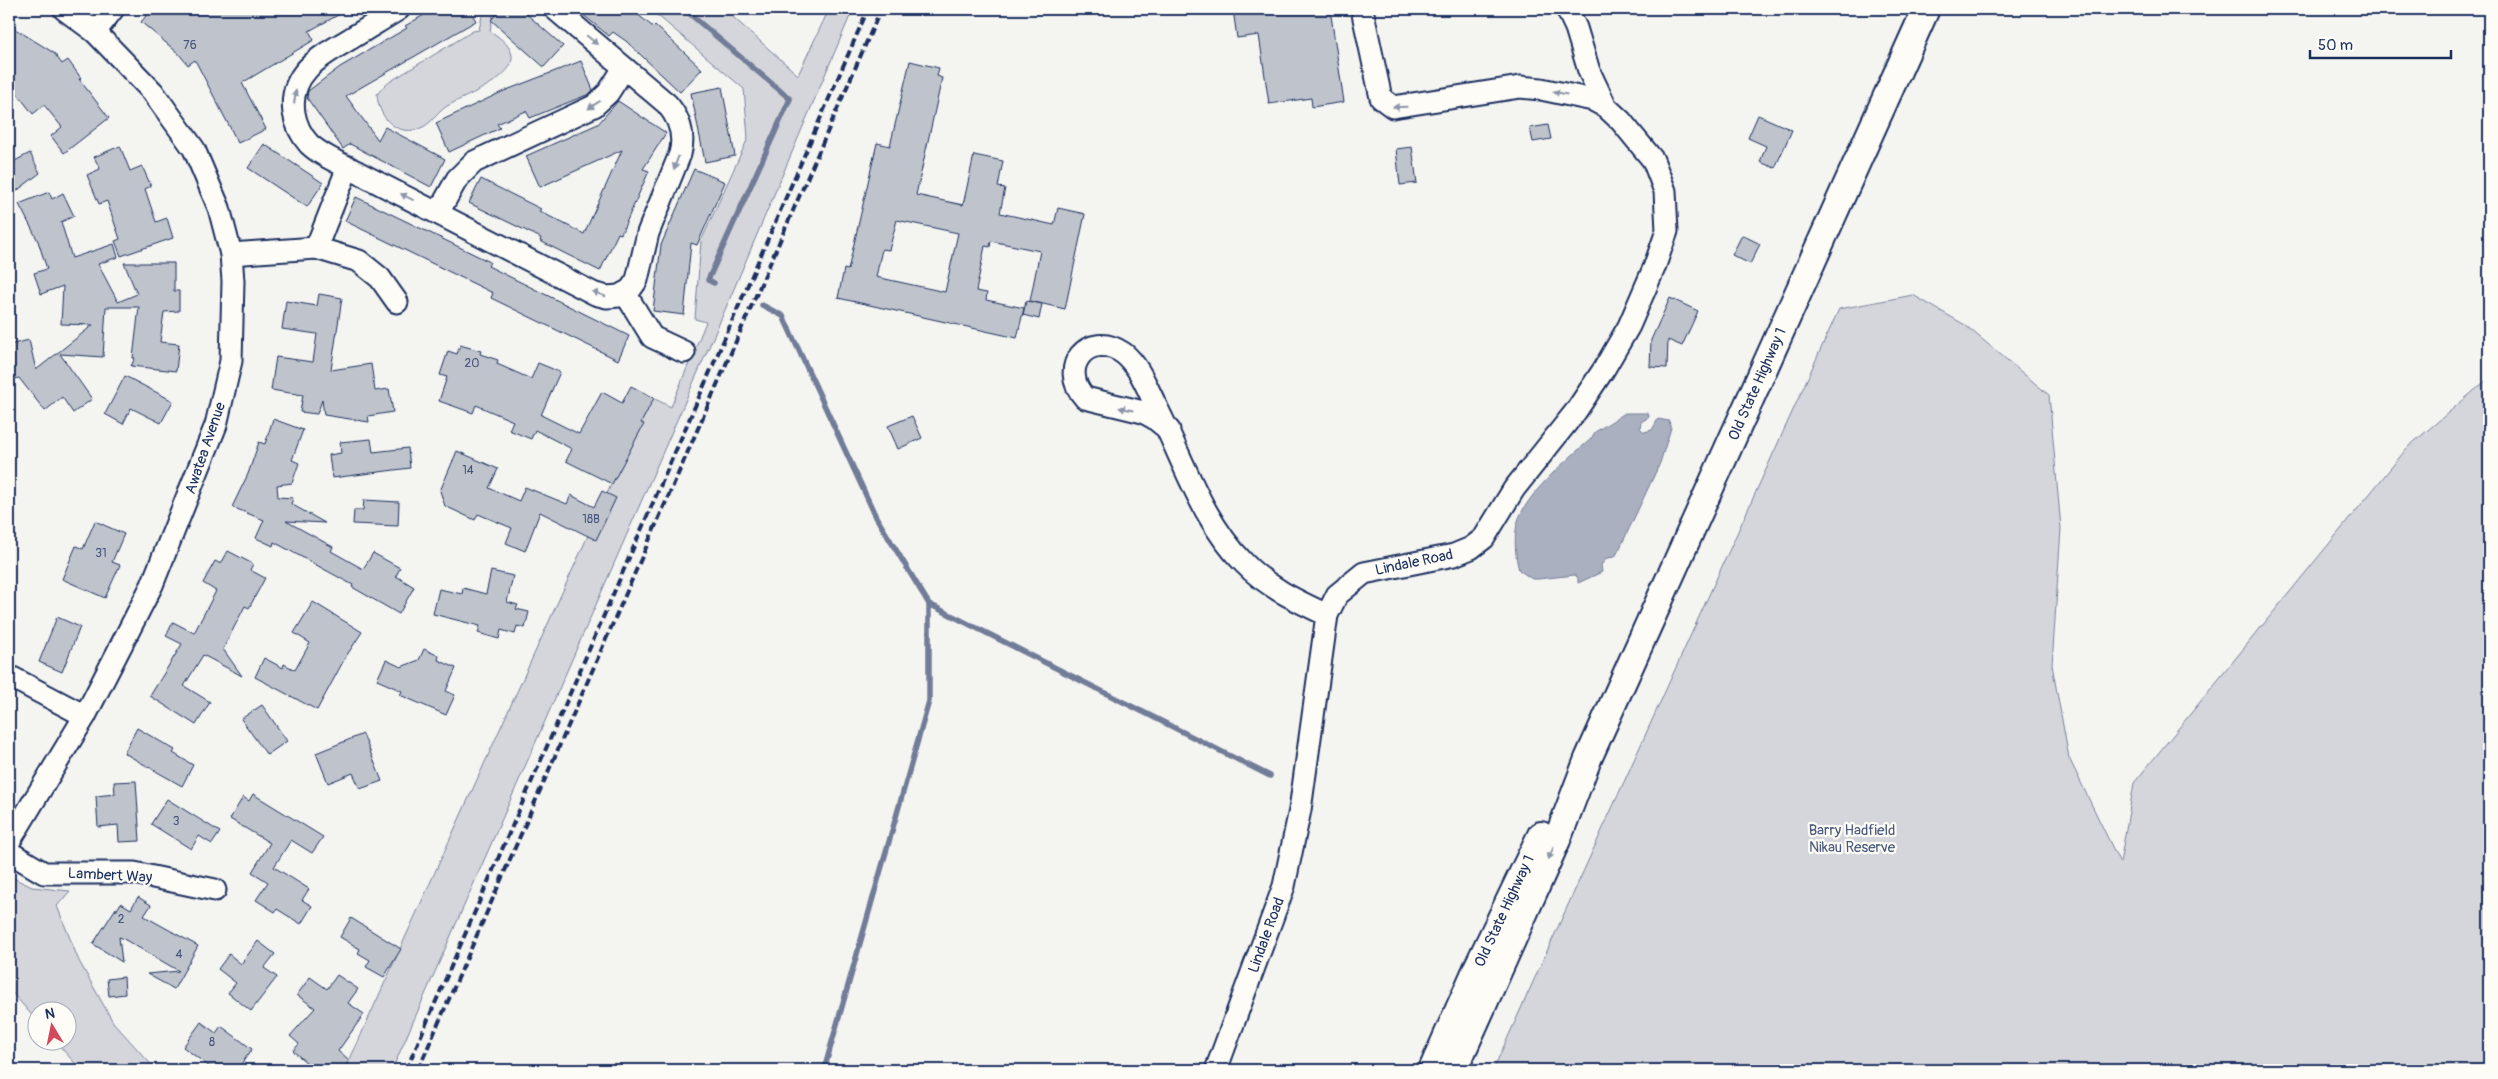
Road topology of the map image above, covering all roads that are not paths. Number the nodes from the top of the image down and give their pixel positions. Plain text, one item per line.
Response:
1 (64, 9) edge
2 (113, 9) edge
3 (399, 9) edge
4 (555, 9) edge
5 (1362, 9) edge
6 (1567, 9) edge
7 (1926, 9) edge
8 (95, 32) junction
9 (624, 68) junction
10 (1606, 107) junction
11 (348, 167) junction
12 (438, 213) junction
13 (316, 248) junction
14 (231, 254) junction
15 (625, 293) junction
16 (397, 302) dead end
17 (684, 352) dead end
18 (1169, 430) junction
19 (1327, 615) junction
20 (9, 676) edge
21 (85, 716) junction
22 (1588, 759) junction
23 (9, 842) edge
24 (9, 852) edge
25 (215, 890) dead end
26 (1494, 982) junction
27 (1459, 1009) junction
28 (1216, 1070) edge
29 (1426, 1070) edge
30 (1432, 1070) edge
31 (1454, 1070) edge
32 (1465, 1070) edge

1 - 8 street, Awatea Avenue
2 - 8 street
11 -> 3 street
4 -> 9 street
10 -> 5 street
6 - 10 street
7 - 22 main road, Old State Highway 1
8 - 14 street, Awatea Avenue
9 -> 12 street
9 -> 15 street
10 - 19 street, Lindale Road
12 -> 11 street
11 - 13 street
15 -> 12 street
13 - 14 street
13 - 16 street
14 - 21 street, Awatea Avenue
15 - 17 street
18 -> 18 street
18 - 19 street
19 - 28 street, Lindale Road
20 - 21 street
21 - 23 street, Awatea Avenue
22 -> 26 main road, Old State Highway 1
22 - 27 main road, Old State Highway 1
24 - 25 street, Lambert Way
26 - 31 main road, Old State Highway 1
26 - 32 main road
27 - 29 main road
27 - 30 main road, Old State Highway 1

